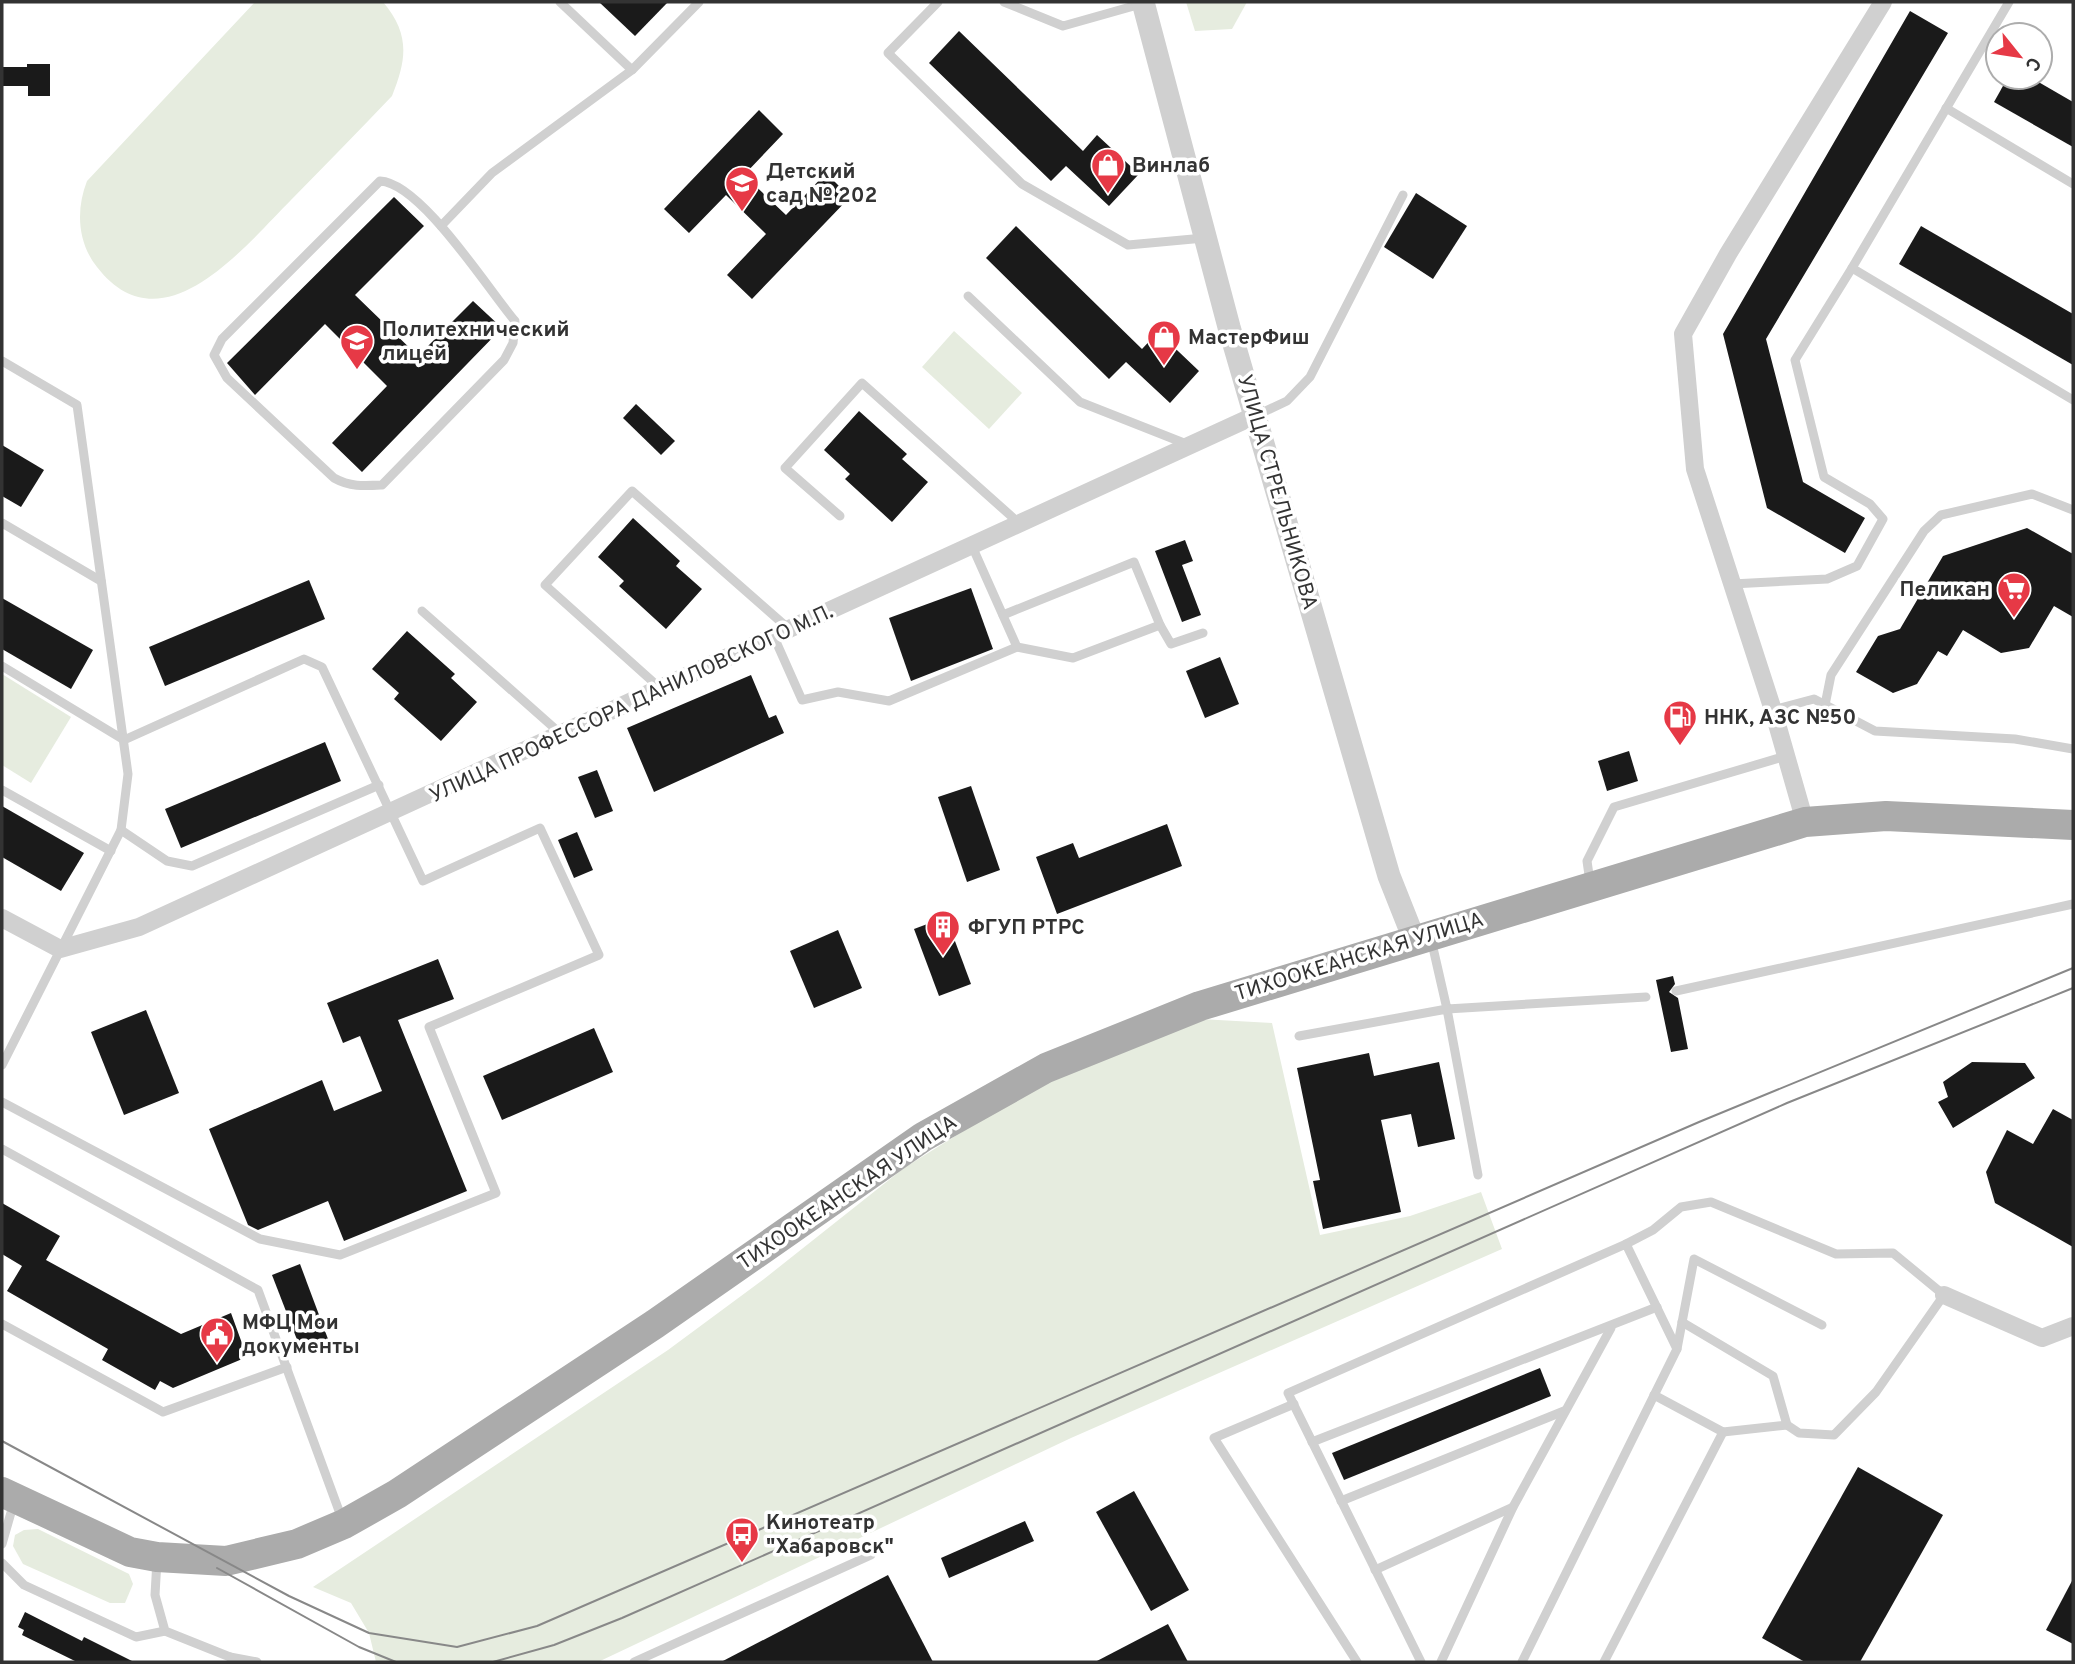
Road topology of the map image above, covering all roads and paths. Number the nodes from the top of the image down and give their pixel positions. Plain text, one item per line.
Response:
1 (560, 2) edge
2 (699, 2) edge
3 (938, 2) edge
4 (1004, 2) edge
5 (1143, 2) edge
6 (1883, 2) edge
7 (2009, 2) edge
8 (632, 70) junction
9 (1946, 108) junction
10 (2073, 184) edge
11 (1403, 195) dead end
12 (442, 226) junction
13 (1205, 238) junction
14 (1852, 268) junction
15 (968, 296) dead end
16 (2, 361) edge
17 (2073, 400) edge
18 (1256, 415) junction
19 (1190, 446) junction
20 (2073, 510) edge
21 (840, 516) dead end
22 (2, 523) edge
23 (1020, 524) junction
24 (972, 546) junction
25 (100, 581) junction
26 (1732, 583) junction
27 (422, 611) dead end
28 (1003, 615) junction
29 (1160, 625) junction
30 (1202, 633) dead end
31 (782, 634) junction
32 (1017, 647) junction
33 (2, 666) edge
34 (661, 689) junction
35 (1825, 705) junction
36 (1773, 710) junction
37 (562, 735) junction
38 (124, 740) junction
39 (2073, 749) edge
40 (1786, 756) junction
41 (379, 785) junction
42 (2, 790) edge
43 (393, 813) junction
44 (1805, 822) junction
45 (2073, 825) edge
46 (121, 830) junction
47 (111, 851) junction
48 (1591, 885) junction
49 (2073, 904) edge
50 (2, 918) edge
51 (1422, 936) junction
52 (60, 949) junction
53 (1676, 991) dead end
54 (1646, 997) dead end
55 (1447, 1009) junction
56 (1298, 1036) dead end
57 (2, 1065) edge
58 (2, 1102) edge
59 (2, 1149) edge
60 (1478, 1175) dead end
61 (1626, 1244) junction
62 (1944, 1296) junction
63 (1657, 1307) junction
64 (1682, 1322) junction
65 (2, 1324) edge
66 (1822, 1325) dead end
67 (2073, 1326) edge
68 (1611, 1328) junction
69 (1677, 1349) junction
70 (287, 1367) junction
71 (1654, 1395) junction
72 (1294, 1404) junction
73 (1564, 1411) junction
74 (1787, 1425) junction
75 (1723, 1432) junction
76 (1312, 1442) junction
77 (8, 1496) edge
78 (1341, 1501) junction
79 (1513, 1507) junction
80 (344, 1524) junction
81 (2, 1544) edge
82 (871, 1555) dead end
83 (157, 1557) junction
84 (2, 1563) edge
85 (1375, 1570) junction
86 (165, 1631) junction
87 (232, 1660) edge
88 (257, 1662) edge
89 (634, 1662) edge
90 (1357, 1662) edge
91 (1421, 1662) edge
92 (1441, 1662) edge
93 (1522, 1662) edge
94 (1604, 1662) edge

1 - 8 lane
2 - 8 lane
3 - 13 lane
4 - 5 lane
5 - 13 street, УЛИЦА СТРЕЛЬНИКОВА
6 - 26 street
7 - 9 lane
8 - 12 lane
9 - 10 lane
9 - 14 lane
11 - 18 lane
12 - 12 lane
13 - 18 street, УЛИЦА СТРЕЛЬНИКОВА
14 - 17 lane
14 - 26 lane
15 - 19 lane
16 - 25 lane
18 - 19 street, УЛИЦА ПРОФЕССОРА ДАНИЛОВСКОГО М.П.
18 - 51 street, УЛИЦА СТРЕЛЬНИКОВА
19 - 23 street, УЛИЦА ПРОФЕССОРА ДАНИЛОВСКОГО М.П.
20 - 35 lane
21 - 23 lane
22 - 25 lane
23 - 24 street, УЛИЦА ПРОФЕССОРА ДАНИЛОВСКОГО М.П.
24 - 28 lane
24 - 31 street, УЛИЦА ПРОФЕССОРА ДАНИЛОВСКОГО М.П.
25 - 38 lane
26 - 36 street
27 - 37 lane
28 - 29 lane
28 - 32 lane
29 - 30 lane
29 - 32 lane
31 - 32 lane
31 - 34 street, УЛИЦА ПРОФЕССОРА ДАНИЛОВСКОГО М.П.
31 - 34 lane
33 - 38 lane
34 - 37 street, УЛИЦА ПРОФЕССОРА ДАНИЛОВСКОГО М.П.
35 - 36 lane
35 - 39 lane
36 - 40 street
37 - 43 street, УЛИЦА ПРОФЕССОРА ДАНИЛОВСКОГО М.П.
38 - 41 lane
38 - 46 lane
40 - 44 street
40 - 48 lane
41 - 43 lane
41 - 46 lane
42 - 47 lane
43 - 52 street, УЛИЦА ПРОФЕССОРА ДАНИЛОВСКОГО М.П.
43 - 58 lane
44 - 45 main road, ТИХООКЕАНСКАЯ УЛИЦА
44 - 48 main road, ТИХООКЕАНСКАЯ УЛИЦА
46 - 47 lane
47 - 52 lane
48 - 51 main road, ТИХООКЕАНСКАЯ УЛИЦА
49 - 53 lane
50 - 52 street
51 - 55 lane
51 - 80 main road, ТИХООКЕАНСКАЯ УЛИЦА
52 - 57 lane
54 - 55 lane
55 - 56 lane
55 - 60 lane
59 - 70 lane
61 - 62 lane
61 - 63 lane
61 - 72 lane
62 - 67 street
62 - 74 lane
63 - 68 lane
63 - 69 lane
64 - 66 lane
64 - 69 lane
64 - 74 lane
65 - 70 lane
68 - 73 lane
68 - 76 lane
69 - 71 lane
70 - 80 lane
71 - 75 lane
71 - 93 lane
72 - 76 lane
72 - 90 lane
73 - 78 lane
73 - 79 lane
74 - 75 lane
75 - 94 lane
76 - 78 lane
77 - 81 lane
77 - 83 main road, ТИХООКЕАНСКАЯ УЛИЦА
78 - 85 lane
79 - 85 lane
79 - 92 lane
80 - 83 main road, ТИХООКЕАНСКАЯ УЛИЦА
82 - 89 lane
83 - 86 lane
84 - 86 lane
85 - 91 lane
86 - 87 lane
87 - 88 lane

